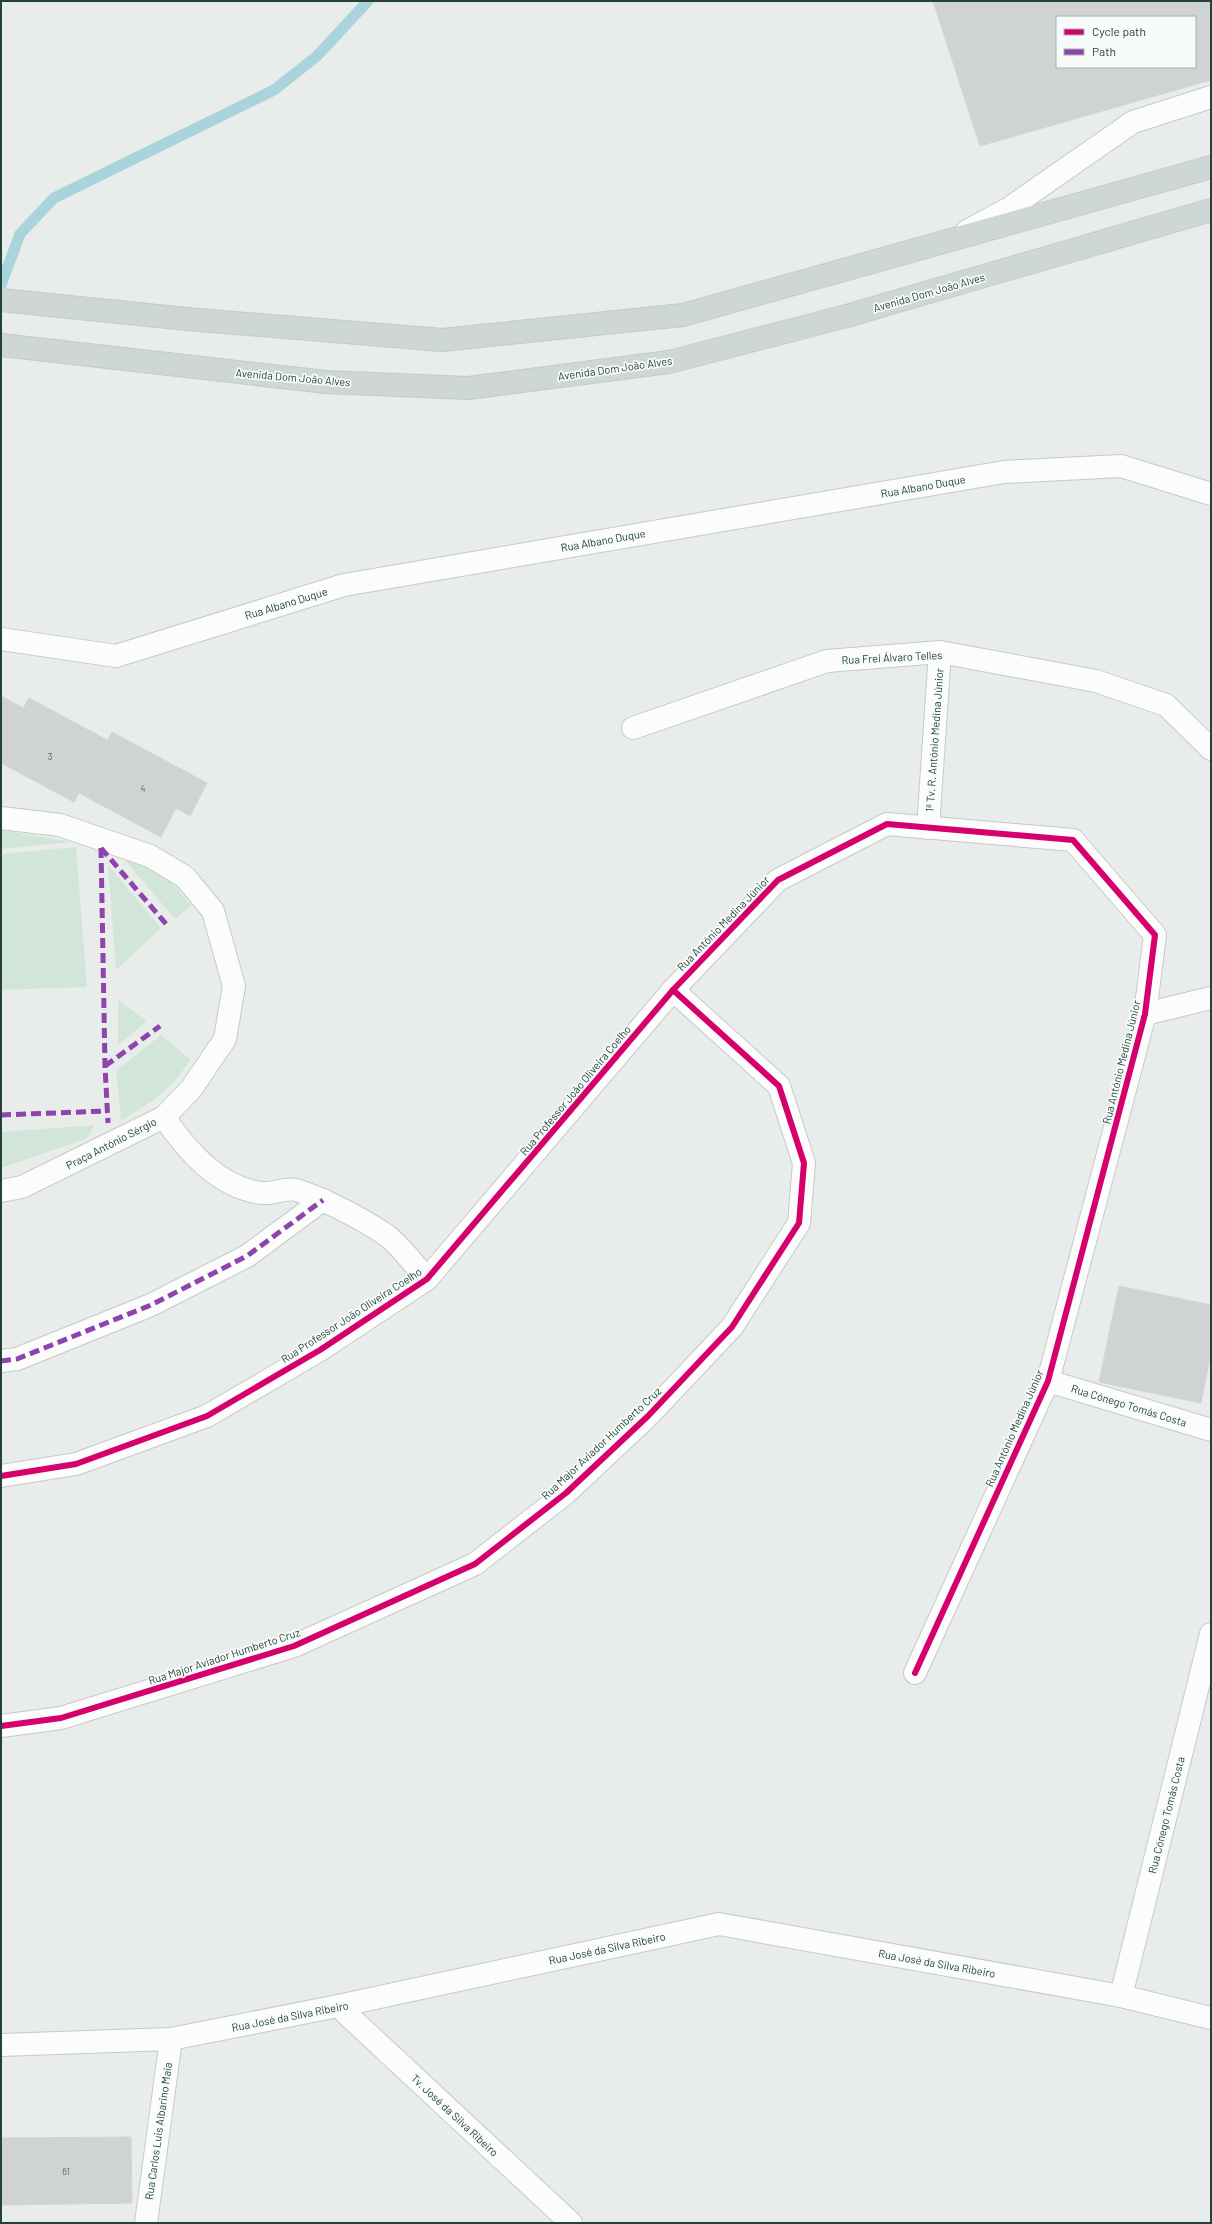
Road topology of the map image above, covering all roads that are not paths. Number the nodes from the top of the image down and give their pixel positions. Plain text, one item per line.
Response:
1 (1211, 97) edge
2 (1211, 167) edge
3 (1211, 210) edge
4 (952, 240) junction
5 (1, 300) edge
6 (1, 345) edge
7 (1211, 494) edge
8 (1, 639) edge
9 (940, 652) junction
10 (633, 728) dead end
11 (1211, 749) edge
12 (1, 818) edge
13 (928, 828) junction
14 (673, 990) junction
15 (1211, 998) edge
16 (1146, 1014) junction
17 (164, 1117) junction
18 (1, 1190) edge
19 (323, 1200) junction
20 (427, 1279) junction
21 (1, 1361) edge
22 (1048, 1381) junction
23 (1211, 1430) edge
24 (1, 1476) edge
25 (1211, 1634) edge
26 (914, 1672) dead end
27 (1, 1726) edge
28 (1121, 1996) junction
29 (338, 2006) junction
30 (1211, 2018) edge
31 (171, 2039) junction
32 (1, 2045) edge
33 (146, 2223) edge
34 (571, 2223) edge

1 - 4 street
2 - 4 main road
3 - 6 main road, Avenida Dom João Alves
4 - 5 main road
7 - 8 street, Rua Albano Duque
9 - 10 street, Rua Frei Álvaro Telles
9 - 11 street, Rua Frei Álvaro Telles
9 - 13 street, 1ª Tv. R. António Medina Júnior
12 - 17 street, Praça António Sérgio
13 - 14 street, Rua António Medina Júnior
13 - 16 street, Rua António Medina Júnior
14 - 20 street, Rua Professor João Oliveira Coelho
14 - 27 street, Rua Major Aviador Humberto Cruz
15 - 16 street
16 - 22 street, Rua António Medina Júnior
17 - 18 street, Praça António Sérgio
17 - 19 street
19 - 20 street
19 - 21 street
20 - 24 street, Rua Professor João Oliveira Coelho
22 - 23 street, Rua Cónego Tomás Costa
22 - 26 street, Rua António Medina Júnior
25 - 28 street, Rua Cónego Tomás Costa
28 - 29 street, Rua José da Silva Ribeiro
28 - 30 street, Rua José da Silva Ribeiro
29 - 31 street, Rua José da Silva Ribeiro
29 - 34 street, Tv. José da Silva Ribeiro
31 - 32 street, Rua José da Silva Ribeiro
31 - 33 street, Rua Carlos Luis Albarino Maia

